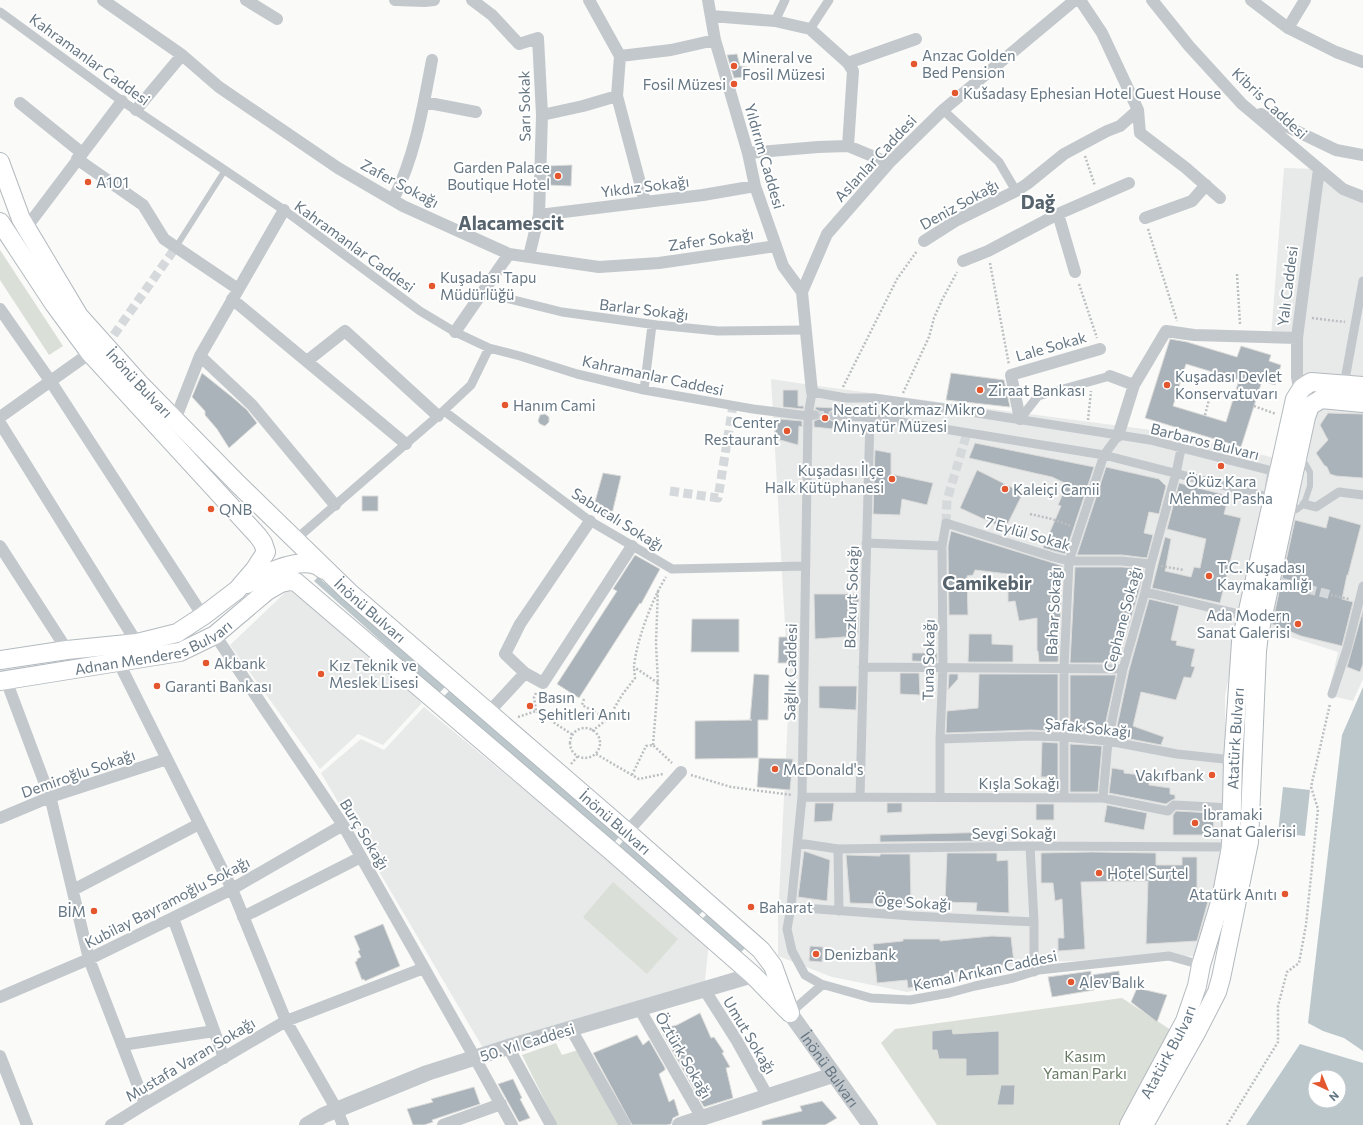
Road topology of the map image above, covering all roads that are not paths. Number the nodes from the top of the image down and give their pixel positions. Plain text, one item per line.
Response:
1 (103, 0) edge
2 (246, 0) edge
3 (395, 0) edge
4 (434, 0) edge
5 (472, 0) edge
6 (588, 0) edge
7 (708, 0) edge
8 (786, 0) edge
9 (829, 0) edge
10 (1075, 0) edge
11 (1080, 0) edge
12 (1152, 0) edge
13 (1251, 0) edge
14 (1305, 0) edge
15 (0, 12) edge
16 (712, 16) junction
17 (277, 19) dead end
18 (775, 21) junction
19 (1288, 28) junction
20 (810, 29) junction
21 (916, 39) dead end
22 (715, 40) junction
23 (182, 56) junction
24 (620, 56) junction
25 (432, 60) dead end
26 (1363, 62) edge
27 (848, 63) junction
28 (617, 96) junction
29 (122, 101) junction
30 (424, 102) junction
31 (20, 103) dead end
32 (1242, 104) junction
33 (136, 110) junction
34 (943, 110) junction
35 (1138, 110) junction
36 (476, 112) dead end
37 (542, 115) junction
38 (848, 146) junction
39 (748, 153) junction
40 (1363, 155) edge
41 (80, 156) junction
42 (0, 162) edge
43 (889, 163) junction
44 (1319, 168) junction
45 (225, 170) junction
46 (1129, 184) dead end
47 (1206, 185) junction
48 (755, 186) junction
49 (1016, 191) junction
50 (1363, 197) edge
51 (1220, 198) dead end
52 (393, 200) junction
53 (645, 202) junction
54 (284, 210) junction
55 (1058, 214) junction
56 (539, 215) junction
57 (1145, 218) road end
58 (23, 224) junction
59 (0, 225) edge
60 (924, 241) road end
61 (776, 246) junction
62 (176, 247) junction
63 (509, 254) junction
64 (529, 256) junction
65 (962, 262) road end
66 (1075, 272) road end
67 (1363, 281) edge
68 (481, 292) junction
69 (802, 292) junction
70 (235, 294) junction
71 (0, 309) edge
72 (652, 325) junction
73 (806, 330) junction
74 (455, 332) junction
75 (1297, 338) junction
76 (489, 348) junction
77 (1100, 349) road end
78 (90, 353) junction
79 (200, 356) junction
80 (307, 362) junction
81 (1110, 376) joint
82 (50, 382) junction
83 (1134, 384) junction
84 (1344, 385) junction
85 (1363, 386) edge
86 (1302, 388) junction
87 (644, 390) junction
88 (812, 392) junction
89 (874, 398) junction
90 (1315, 402) junction
91 (1363, 403) edge
92 (441, 413) junction
93 (812, 416) junction
94 (834, 416) tunnel mouth
95 (870, 417) junction
96 (0, 418) edge
97 (1020, 419) junction
98 (175, 420) junction
99 (0, 423) edge
100 (1118, 436) junction
101 (406, 444) junction
102 (1181, 448) junction
103 (1299, 451) junction
104 (1104, 455) junction
105 (1176, 473) junction
106 (1363, 495) edge
107 (1304, 504) junction
108 (335, 505) junction
109 (1285, 516) junction
110 (590, 521) junction
111 (946, 523) joint
112 (295, 540) junction
113 (866, 543) junction
114 (263, 544) joint
115 (0, 546) edge
116 (632, 546) junction
117 (942, 546) junction
118 (1069, 561) junction
119 (1151, 564) junction
120 (806, 566) junction
121 (330, 574) junction
122 (290, 581) joint
123 (1363, 586) edge
124 (237, 590) junction
125 (1145, 592) junction
126 (203, 616) junction
127 (1242, 628) junction
128 (215, 635) junction
129 (137, 643) junction
130 (67, 650) junction
131 (0, 660) edge
132 (118, 663) junction
133 (863, 667) junction
134 (943, 668) junction
135 (1064, 668) junction
136 (1123, 669) junction
137 (525, 673) junction
138 (3, 680) edge
139 (1332, 694) road end
140 (488, 713) junction
141 (1064, 737) junction
142 (940, 739) junction
143 (1108, 741) junction
144 (167, 759) junction
145 (1233, 760) junction
146 (681, 772) road end
147 (802, 796) junction
148 (50, 797) junction
149 (860, 797) junction
150 (940, 797) junction
151 (1064, 798) junction
152 (1103, 798) junction
153 (1231, 808) junction
154 (0, 818) edge
155 (199, 824) junction
156 (344, 825) junction
157 (627, 832) junction
158 (798, 843) junction
159 (1030, 846) junction
160 (1231, 847) junction
161 (838, 849) junction
162 (362, 857) junction
163 (232, 889) junction
164 (73, 890) junction
165 (791, 907) junction
166 (839, 911) junction
167 (173, 918) junction
168 (243, 918) junction
169 (1034, 922) junction
170 (792, 950) joint
171 (89, 959) junction
172 (1201, 964) junction
173 (424, 968) junction
174 (1034, 972) junction
175 (753, 976) junction
176 (822, 985) junction
177 (1219, 985) junction
178 (1197, 986) junction
179 (704, 989) junction
180 (0, 997) edge
181 (639, 1008) junction
182 (790, 1013) junction
183 (286, 1021) junction
184 (571, 1029) junction
185 (214, 1031) junction
186 (122, 1045) junction
187 (508, 1047) junction
188 (0, 1056) edge
189 (224, 1058) junction
190 (476, 1058) junction
191 (833, 1075) junction
192 (768, 1097) junction
193 (145, 1104) junction
194 (501, 1104) junction
195 (337, 1110) junction
196 (702, 1118) junction
197 (27, 1125) edge
198 (111, 1125) edge
199 (307, 1125) edge
200 (342, 1125) edge
201 (443, 1125) edge
202 (512, 1125) edge
203 (550, 1125) edge
204 (625, 1125) edge
205 (680, 1125) edge
206 (870, 1125) edge
207 (1129, 1125) edge
208 (1144, 1125) edge

1 - 23 street, Zafer Sokağı
2 - 17 street
3 - 4 street
5 - 37 street, Sarı Sokak
6 - 24 street
7 - 16 street, Yıldırım Caddesi
8 - 18 street
9 - 20 street
10 - 34 street, Aslanlar Caddesi
11 - 35 street
12 - 32 street, Kibris Caddesi
13 - 19 street
14 - 19 street
15 - 29 street, Kahramanlar Caddesi
16 - 18 street
16 - 22 street, Yıldırım Caddesi
18 - 20 street
19 - 26 street
20 - 27 street
21 - 27 street
22 - 24 street
22 - 39 street, Yıldırım Caddesi
23 - 33 street
23 - 52 street, Zafer Sokağı
24 - 28 street
25 - 30 street
27 - 38 street
28 - 37 street
28 - 53 street
29 - 33 street, Kahramanlar Caddesi
29 - 41 street
30 - 36 street
30 - 52 street
31 - 41 street
32 - 40 street
32 - 44 street, Kibris Caddesi
33 - 45 street, Kahramanlar Caddesi
34 - 43 street, Aslanlar Caddesi
34 - 49 street
35 - 47 street
35 - 49 street, Deniz Sokağı
37 - 56 street, Sarı Sokak
38 - 39 street
38 - 43 street
39 - 48 street, Yıldırım Caddesi
41 - 58 street
41 - 62 street
42 - 58 main road, İnönü Bulvarı
43 - 69 street, Aslanlar Caddesi
44 - 50 street, Kibris Caddesi
44 - 75 street, Yalı Caddesi
45 - 54 street, Kahramanlar Caddesi
45 - 62 lane
46 - 55 street
47 - 51 street
47 - 57 street
48 - 53 street, Yıkdız Sokağı
48 - 61 street, Yıldırım Caddesi
49 - 60 street, Deniz Sokağı
52 - 63 street, Zafer Sokağı
53 - 56 street, Yıkdız Sokağı
54 - 70 street
54 - 74 street, Kahramanlar Caddesi
55 - 65 street
55 - 66 street
56 - 64 street, Sarı Sokak
58 - 59 main road
58 - 98 main road, İnönü Bulvarı
59 - 78 main road, İnönü Bulvarı
61 - 64 street, Zafer Sokağı
61 - 69 street, Yıldırım Caddesi
62 - 70 street
63 - 64 street, Zafer Sokağı
63 - 68 street
67 - 84 street
68 - 72 street, Barlar Sokağı
68 - 74 street
69 - 73 street, Aslanlar Caddesi
70 - 79 street
70 - 80 street
71 - 82 street
72 - 73 street, Barlar Sokağı
72 - 87 street
73 - 88 street, Aslanlar Caddesi
74 - 76 street, Kahramanlar Caddesi
75 - 83 street
75 - 86 street, Yalı Caddesi
76 - 87 street, Kahramanlar Caddesi
76 - 92 street
77 - 97 street, Lale Sokak
78 - 82 street
78 - 114 main road, İnönü Bulvarı
79 - 98 street
79 - 108 street
80 - 92 street
80 - 101 street
81 - 83 street
81 - 97 street
82 - 96 street
82 - 126 street
83 - 100 street
84 - 85 main road
84 - 86 main road
86 - 90 street, Yalı Caddesi
86 - 127 main road, Atatürk Bulvarı
87 - 93 street, Kahramanlar Caddesi
88 - 89 street, Barbaros Bulvarı
88 - 93 street, Sağlık Caddesi
89 - 95 street, Bozkurt Sokağı
89 - 97 street, Barbaros Bulvarı
90 - 91 main road
90 - 103 main road, Atatürk Bulvarı
92 - 101 street
92 - 110 street, Sabucalı Sokağı
93 - 120 street, Sağlık Caddesi
94 - 95 street, Barbaros Bulvarı
95 - 104 street, Barbaros Bulvarı
95 - 113 street, Bozkurt Sokağı
97 - 100 street, Barbaros Bulvarı
98 - 112 main road, İnönü Bulvarı
99 - 129 street
100 - 102 street, Barbaros Bulvarı
100 - 104 street, Bahar Sokağı
101 - 108 street
102 - 105 street, Cephane Sokağı
102 - 105 street, Barbaros Bulvarı
103 - 107 lane
103 - 109 main road, Atatürk Bulvarı
104 - 105 street, Barbaros Bulvarı
104 - 118 street, Bahar Sokağı
105 - 119 street, Cephane Sokağı
106 - 107 street
107 - 109 lane
108 - 112 street
109 - 177 main road, Atatürk Bulvarı
110 - 116 street, Sabucalı Sokağı
110 - 137 street
111 - 117 street, Tuna Sokağı
111 - 118 street, 7 Eylül Sokak
112 - 121 main road, İnönü Bulvarı
113 - 117 street
113 - 133 street, Bozkurt Sokağı
114 - 124 main road, Adnan Menderes Bulvarı
115 - 130 street
116 - 120 street, Sabucalı Sokağı
116 - 137 street
117 - 134 street, Tuna Sokağı
118 - 119 street, 7 Eylül Sokak
118 - 135 street, Bahar Sokağı
119 - 125 street, Cephane Sokağı
120 - 147 street, Sağlık Caddesi
121 - 124 main road, Adnan Menderes Bulvarı
121 - 140 main road, İnönü Bulvarı
122 - 128 main road, Adnan Menderes Bulvarı
122 - 175 main road, İnönü Bulvarı
123 - 139 street
124 - 126 main road, Adnan Menderes Bulvarı
125 - 127 street
125 - 136 street, Cephane Sokağı
126 - 129 main road, Adnan Menderes Bulvarı
127 - 145 main road, Atatürk Bulvarı
128 - 132 main road, Adnan Menderes Bulvarı
128 - 156 street, Burç Sokağı
129 - 130 main road, Adnan Menderes Bulvarı
130 - 131 main road, Adnan Menderes Bulvarı
132 - 138 main road, Adnan Menderes Bulvarı
132 - 144 street
133 - 134 street
133 - 149 street, Bozkurt Sokağı
134 - 135 street
134 - 142 street, Tuna Sokağı
135 - 136 street
135 - 141 street, Bahar Sokağı
136 - 143 street, Cephane Sokağı
137 - 140 street
138 - 148 street
140 - 157 main road, İnönü Bulvarı
141 - 142 street, Şafak Sokağı
141 - 143 street, Şafak Sokağı
141 - 151 street, Bahar Sokağı
142 - 150 street, Tuna Sokağı
143 - 145 street, Şafak Sokağı
143 - 152 street, Cephane Sokağı
144 - 148 street, Demiroğlu Sokağı
144 - 155 street
145 - 153 main road, Atatürk Bulvarı
146 - 157 street
147 - 149 street, Kışla Sokağı
147 - 158 street, Sağlık Caddesi
148 - 154 street, Demiroğlu Sokağı
148 - 164 street
149 - 150 street, Kışla Sokağı
150 - 151 street, Kışla Sokağı
151 - 152 street, Kışla Sokağı
152 - 153 street, Kışla Sokağı
153 - 160 main road, Atatürk Bulvarı
155 - 163 street
155 - 164 street
156 - 162 street, Burç Sokağı
156 - 163 street, Kubilay Bayramoğlu Sokağı
157 - 182 main road, İnönü Bulvarı
158 - 161 street, Sevgi Sokağı
158 - 165 street, Sağlık Caddesi
159 - 160 street, Sevgi Sokağı
159 - 161 street, Sevgi Sokağı
159 - 169 street
160 - 172 main road, Atatürk Bulvarı
161 - 166 street
162 - 168 street
162 - 173 street, Burç Sokağı
163 - 167 street, Kubilay Bayramoğlu Sokağı
163 - 168 street
164 - 171 street
165 - 166 street, Öge Sokağı
165 - 170 street, Sağlık Caddesi
166 - 169 street, Öge Sokağı
167 - 171 street, Kubilay Bayramoğlu Sokağı
167 - 185 street
168 - 183 street
169 - 174 street
170 - 176 street, Kemal Arıkan Caddesi
171 - 180 street, Kubilay Bayramoğlu Sokağı
171 - 186 street
172 - 174 street, Kemal Arıkan Caddesi
172 - 177 main road
172 - 178 main road, Atatürk Bulvarı
173 - 183 street, Mustafa Varan Sokağı
173 - 190 street, Burç Sokağı
174 - 176 street, Kemal Arıkan Caddesi
175 - 179 street, 50. Yıl Caddesi
175 - 182 main road, İnönü Bulvarı
176 - 182 street
177 - 178 main road
177 - 208 main road, Atatürk Bulvarı
178 - 207 main road, Atatürk Bulvarı
179 - 181 street, 50. Yıl Caddesi
179 - 192 street, Umut Sokağı
181 - 184 street, 50. Yıl Caddesi
181 - 196 street, Öztürk Sokağı
182 - 191 street, İnönü Bulvarı
183 - 189 street, Mustafa Varan Sokağı
183 - 195 street
184 - 187 street, 50. Yıl Caddesi
184 - 204 street
185 - 186 street
185 - 189 street
186 - 193 street
187 - 190 street, 50. Yıl Caddesi
187 - 203 street
188 - 197 street
189 - 193 street, Mustafa Varan Sokağı
190 - 194 street, Burç Sokağı
190 - 195 street, 50. Yıl Caddesi
191 - 192 street
191 - 206 street, İnönü Bulvarı
192 - 196 street
193 - 198 street, Mustafa Varan Sokağı
194 - 201 street
194 - 202 street, Burç Sokağı
195 - 199 street, 50. Yıl Caddesi
195 - 200 street
196 - 205 street

